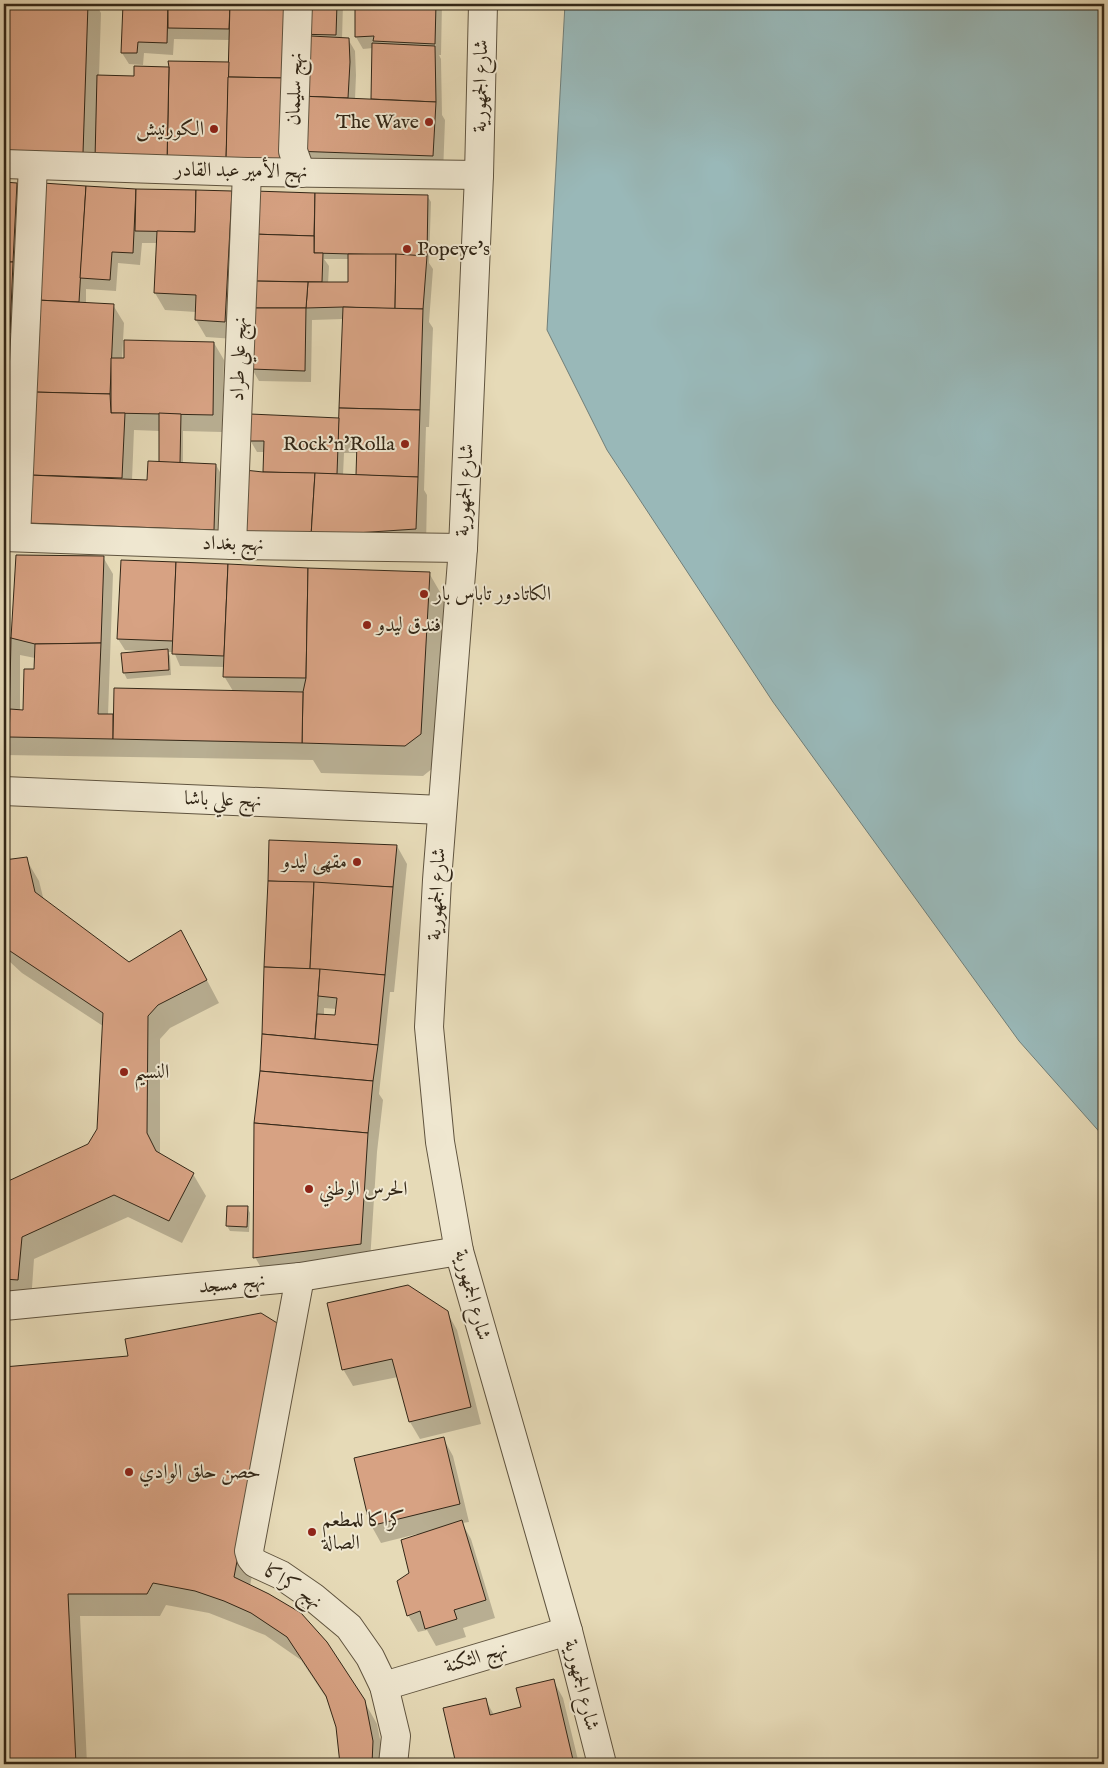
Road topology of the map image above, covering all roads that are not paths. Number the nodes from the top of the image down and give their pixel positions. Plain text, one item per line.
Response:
1 (298, 4) edge
2 (483, 4) edge
3 (4, 164) edge
4 (33, 164) junction
5 (247, 172) junction
6 (301, 173) junction
7 (479, 175) junction
8 (14, 353) edge
9 (10, 537) edge
10 (232, 544) junction
11 (462, 548) junction
12 (4, 791) edge
13 (442, 810) junction
14 (459, 1251) junction
15 (300, 1277) junction
16 (4, 1306) edge
17 (568, 1631) junction
18 (384, 1686) junction
19 (394, 1764) edge
20 (602, 1764) edge

1 - 6 street, نهج سليمان
2 - 7 street, شارع الجمهورية
3 - 4 street, نهج الأمير عبد القادر
4 - 5 street, نهج الأمير عبد القادر
4 - 8 street
5 - 6 street, نهج الأمير عبد القادر
5 - 10 street, نهج علي طراد
6 - 7 street, نهج الأمير عبد القادر
7 - 11 street, شارع الجمهورية
8 - 9 street
9 - 10 street, نهج بغداد
10 - 11 street, نهج بغداد
11 - 13 street, شارع الجمهورية
12 - 13 street, نهج علي باشا
13 - 14 street, شارع الجمهورية
14 - 15 street, نهج مسجد
14 - 17 street, شارع الجمهورية
15 - 16 street, نهج مسجد
15 - 18 street, نهج كراكا
17 - 18 street, نهج الثكنة
17 - 20 street, شارع الجمهورية
18 - 19 street, نهج كراكا

